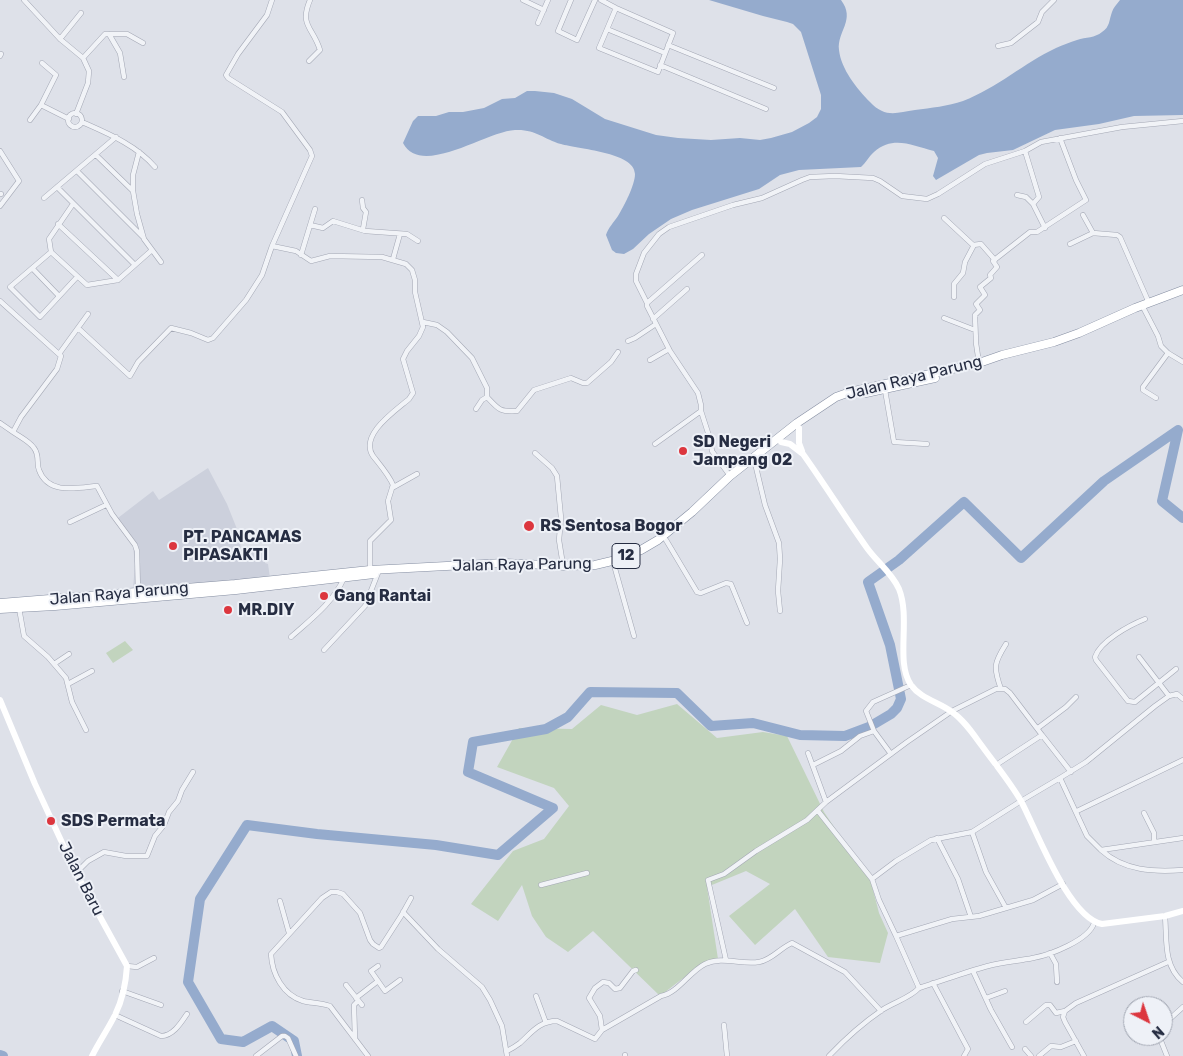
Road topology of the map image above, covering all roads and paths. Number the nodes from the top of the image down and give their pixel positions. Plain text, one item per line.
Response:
1 (24, 0) edge
2 (272, 0) edge
3 (310, 0) edge
4 (524, 0) edge
5 (548, 0) edge
6 (571, 0) edge
7 (595, 0) edge
8 (601, 0) edge
9 (1054, 0) edge
10 (616, 8) junction
11 (544, 10) junction
12 (82, 13) dead end
13 (538, 23) dead end
14 (607, 29) junction
15 (109, 34) junction
16 (60, 39) junction
17 (143, 43) dead end
18 (668, 45) junction
19 (998, 46) dead end
20 (665, 53) junction
21 (83, 58) junction
22 (309, 61) dead end
23 (42, 63) dead end
24 (660, 65) junction
25 (124, 77) dead end
26 (774, 88) dead end
27 (41, 105) junction
28 (766, 109) dead end
29 (76, 114) junction
30 (69, 119) junction
31 (30, 120) dead end
32 (1183, 121) edge
33 (82, 122) junction
34 (116, 137) junction
35 (1060, 138) junction
36 (0, 151) edge
37 (1025, 151) junction
38 (139, 152) junction
39 (96, 155) junction
40 (155, 167) dead end
41 (76, 171) junction
42 (56, 187) junction
43 (133, 191) junction
44 (1017, 195) dead end
45 (44, 198) dead end
46 (362, 200) dead end
47 (73, 204) junction
48 (1033, 204) junction
49 (0, 206) edge
50 (315, 209) dead end
51 (1082, 215) dead end
52 (944, 218) dead end
53 (58, 224) junction
54 (310, 225) junction
55 (1045, 228) junction
56 (363, 230) junction
57 (1093, 233) junction
58 (400, 234) junction
59 (144, 239) junction
60 (418, 241) dead end
61 (1070, 244) dead end
62 (974, 245) junction
63 (272, 246) junction
64 (152, 250) junction
65 (51, 252) junction
66 (301, 255) junction
67 (702, 255) dead end
68 (393, 259) junction
69 (995, 260) junction
70 (162, 262) dead end
71 (136, 265) junction
72 (33, 269) junction
73 (77, 277) junction
74 (118, 280) junction
75 (687, 289) dead end
76 (1183, 290) edge
77 (1183, 295) edge
78 (59, 296) junction
79 (954, 297) dead end
80 (0, 301) edge
81 (647, 302) junction
82 (1146, 306) junction
83 (88, 314) dead end
84 (40, 317) junction
85 (944, 318) dead end
86 (653, 319) junction
87 (423, 322) junction
88 (35, 324) dead end
89 (656, 324) junction
90 (78, 328) junction
91 (975, 330) junction
92 (628, 341) dead end
93 (669, 348) junction
94 (618, 352) dead end
95 (1168, 353) junction
96 (59, 354) junction
97 (650, 360) dead end
98 (1183, 362) edge
99 (979, 363) junction
100 (885, 390) junction
101 (487, 397) junction
102 (1156, 398) dead end
103 (476, 410) dead end
104 (701, 411) junction
105 (0, 423) edge
106 (800, 428) junction
107 (13, 432) junction
108 (781, 442) junction
109 (655, 444) dead end
110 (926, 444) dead end
111 (535, 453) dead end
112 (803, 454) junction
113 (755, 463) junction
114 (417, 474) dead end
115 (730, 476) junction
116 (392, 488) junction
117 (106, 505) junction
118 (70, 522) dead end
119 (666, 540) junction
120 (563, 565) junction
121 (614, 565) junction
122 (526, 566) junction
123 (370, 570) junction
124 (378, 573) junction
125 (344, 578) junction
126 (138, 592) junction
127 (0, 603) edge
128 (0, 608) edge
129 (19, 608) junction
130 (780, 611) dead end
131 (1145, 619) dead end
132 (748, 623) dead end
133 (634, 636) dead end
134 (291, 638) dead end
135 (1006, 644) dead end
136 (324, 650) dead end
137 (69, 654) dead end
138 (1140, 656) dead end
139 (54, 664) junction
140 (1176, 668) dead end
141 (92, 670) dead end
142 (68, 684) junction
143 (1158, 684) junction
144 (911, 685) junction
145 (1001, 689) junction
146 (1168, 696) junction
147 (1076, 697) dead end
148 (1183, 699) edge
149 (0, 700) edge
150 (952, 711) junction
151 (1038, 728) junction
152 (86, 730) dead end
153 (874, 731) junction
154 (1042, 735) junction
155 (808, 753) dead end
156 (891, 754) junction
157 (1183, 760) edge
158 (996, 765) junction
159 (814, 766) junction
160 (193, 772) dead end
161 (1071, 772) junction
162 (1060, 778) junction
163 (1021, 801) junction
164 (826, 802) junction
165 (818, 811) junction
166 (1077, 811) junction
167 (1144, 813) dead end
168 (972, 832) junction
169 (937, 838) junction
170 (1183, 838) edge
171 (1154, 842) junction
172 (1101, 850) junction
173 (1183, 870) edge
174 (76, 873) junction
175 (587, 873) dead end
176 (872, 879) junction
177 (541, 884) dead end
178 (1063, 884) junction
179 (410, 898) dead end
180 (280, 902) dead end
181 (1006, 908) junction
182 (1183, 911) edge
183 (403, 912) junction
184 (1165, 916) junction
185 (971, 917) junction
186 (1094, 923) junction
187 (289, 933) junction
188 (896, 936) junction
189 (1050, 953) junction
190 (154, 958) dead end
191 (726, 960) junction
192 (1168, 962) junction
193 (127, 966) junction
194 (378, 966) dead end
195 (636, 970) dead end
196 (973, 971) junction
197 (400, 980) dead end
198 (378, 981) junction
199 (1057, 982) dead end
200 (1183, 982) edge
201 (933, 983) junction
202 (346, 985) dead end
203 (919, 988) junction
204 (1005, 991) dead end
205 (121, 995) junction
206 (536, 996) dead end
207 (986, 998) junction
208 (359, 1001) junction
209 (160, 1005) dead end
210 (1183, 1007) edge
211 (881, 1010) junction
212 (1065, 1011) junction
213 (115, 1013) junction
214 (187, 1014) dead end
215 (1173, 1016) edge
216 (546, 1022) junction
217 (1026, 1022) dead end
218 (724, 1025) dead end
219 (602, 1030) junction
220 (355, 1040) junction
221 (1076, 1041) junction
222 (1012, 1047) dead end
223 (1025, 1049) dead end
224 (507, 1054) edge
225 (92, 1056) edge
226 (256, 1056) edge
227 (296, 1056) edge
228 (368, 1056) edge
229 (727, 1056) edge
230 (829, 1056) edge
231 (964, 1056) edge
232 (1031, 1056) edge
233 (1039, 1056) edge
234 (1084, 1056) edge

1 - 16 street
2 - 63 street
3 - 22 street
4 - 11 street
5 - 11 street
6 - 7 street
8 - 10 street
9 - 19 street
10 - 14 street
10 - 18 street
11 - 13 street
12 - 16 street
14 - 20 street
14 - 24 street
15 - 17 street
15 - 21 street
15 - 25 street
16 - 21 street
18 - 20 street
18 - 26 street
20 - 24 street
21 - 29 street
23 - 27 street
24 - 28 street
27 - 30 street
27 - 31 street
29 - 30 street
29 - 33 street
30 - 33 street
32 - 35 street
33 - 34 street
34 - 38 street
34 - 39 street
35 - 37 street
35 - 55 street
36 - 49 street
37 - 48 street
37 - 81 street
38 - 40 street
38 - 43 street
39 - 41 street
39 - 43 street
41 - 42 street
41 - 59 street
42 - 45 street
42 - 47 street
43 - 59 street
44 - 48 street
46 - 56 street
47 - 53 street
47 - 71 street
48 - 55 street
50 - 54 street
51 - 57 street
52 - 62 street
53 - 65 street
53 - 74 street
54 - 56 street
54 - 66 street
55 - 69 street
56 - 58 street
57 - 61 street
57 - 82 street
58 - 60 street
58 - 68 street
59 - 64 street
62 - 69 street
62 - 79 street
63 - 66 street
63 - 90 street
64 - 70 street
64 - 71 street
65 - 72 street
65 - 73 street
66 - 68 street
67 - 81 street
68 - 87 street
69 - 91 street
71 - 74 street
72 - 78 street
72 - 84 street
73 - 74 street
73 - 78 street
75 - 86 street
76 - 82 highway, Jalan Raya Parung / 12
77 - 82 highway, Jalan Raya Parung / 12
78 - 84 street
80 - 96 street
81 - 86 street
82 - 95 street
82 - 99 highway, Jalan Raya Parung / 12
82 - 100 highway, Jalan Raya Parung / 12
83 - 90 street
84 - 88 street
85 - 91 street
86 - 89 street
87 - 101 street
87 - 116 street
89 - 92 street
89 - 93 street
90 - 96 street
91 - 99 street
93 - 97 street
93 - 104 street
94 - 101 street
95 - 98 street
95 - 102 street
96 - 107 street
99 - 115 highway, Jalan Raya Parung / 12
100 - 106 highway, Jalan Raya Parung / 12
100 - 110 street
101 - 103 street
104 - 109 street
104 - 115 street
105 - 107 street
106 - 108 highway, Jalan Raya Parung / 12
106 - 112 street
107 - 117 street
108 - 112 street
108 - 113 highway, Jalan Raya Parung / 12
111 - 120 street
112 - 144 street
113 - 119 highway, Jalan Raya Parung / 12
113 - 130 street
114 - 116 street
115 - 120 highway, Jalan Raya Parung / 12
116 - 123 street
117 - 118 street
117 - 126 street
119 - 121 highway, Jalan Raya Parung / 12
119 - 132 street
120 - 122 highway, Jalan Raya Parung / 12
121 - 122 highway, Jalan Raya Parung / 12
121 - 133 street
122 - 123 highway, Jalan Raya Parung / 12
122 - 124 highway, Jalan Raya Parung / 12
123 - 126 highway, Jalan Raya Parung / 12
124 - 125 highway, Jalan Raya Parung / 12
124 - 136 street
125 - 129 highway, Jalan Raya Parung / 12
125 - 134 street
126 - 127 highway, Jalan Raya Parung / 12
128 - 129 highway, Jalan Raya Parung / 12
129 - 139 street
131 - 143 street
135 - 145 street
137 - 139 street
138 - 143 street
139 - 142 street
140 - 143 street
141 - 142 street
142 - 152 street
143 - 146 street
144 - 150 street
144 - 153 street
145 - 150 street
145 - 151 street
146 - 148 street
146 - 161 street
147 - 151 street
149 - 174 street, Jalan Baru
150 - 156 street
150 - 158 street
151 - 154 street
153 - 156 street
153 - 159 street
154 - 158 street
154 - 161 street
155 - 159 street
156 - 164 street
157 - 166 street
158 - 163 street
159 - 164 street
160 - 174 street
161 - 162 street
162 - 163 street
162 - 166 street
163 - 168 street
163 - 178 street
164 - 165 street
165 - 176 street
165 - 191 street
166 - 172 street
167 - 171 street
168 - 169 street
168 - 181 street
169 - 176 street
169 - 185 street
170 - 171 street
171 - 172 street
172 - 173 street
174 - 193 street, Jalan Baru
175 - 177 street
176 - 188 street
178 - 181 street
178 - 186 street
179 - 183 street
180 - 187 street
181 - 185 street
182 - 184 street
183 - 187 street
183 - 224 street
184 - 186 street
184 - 192 street
185 - 188 street
186 - 189 street
187 - 220 street
188 - 203 street
189 - 196 street
189 - 199 street
190 - 193 street
191 - 211 street
191 - 219 street
192 - 200 street
192 - 212 street
193 - 205 street
194 - 198 street
195 - 219 street
196 - 201 street
196 - 207 street
197 - 198 street
198 - 208 street
201 - 203 street
201 - 231 street
202 - 208 street
203 - 211 street
204 - 207 street
205 - 209 street
205 - 213 street
206 - 216 street
207 - 222 street
208 - 220 street
210 - 215 street
211 - 230 street
212 - 217 street
212 - 221 street
213 - 214 street
213 - 225 street
216 - 219 street
216 - 224 street
218 - 229 street
220 - 228 street
221 - 233 street
221 - 234 street
223 - 232 street
226 - 227 street

